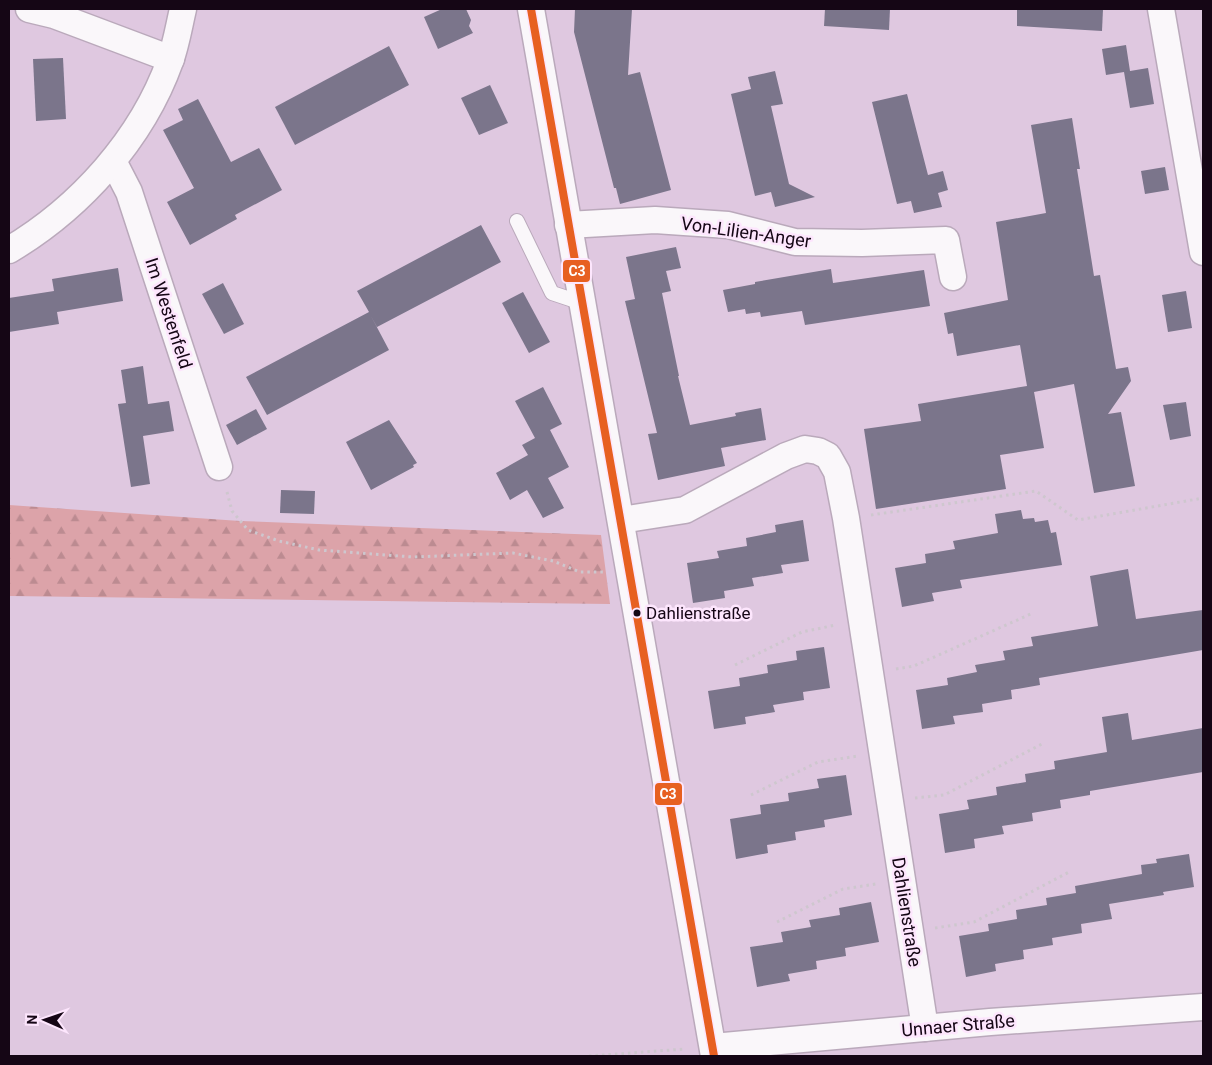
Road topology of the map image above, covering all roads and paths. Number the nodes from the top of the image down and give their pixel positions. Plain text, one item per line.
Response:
1 (29, 9) edge
2 (182, 9) edge
3 (531, 9) edge
4 (1160, 9) edge
5 (171, 59) junction
6 (113, 161) junction
7 (517, 221) dead end
8 (568, 224) junction
9 (9, 250) edge
10 (1203, 252) edge
11 (953, 277) dead end
12 (582, 303) junction
13 (219, 467) joint
14 (1203, 498) edge
15 (846, 518) junction
16 (621, 520) junction
17 (630, 572) junction
18 (1033, 613) dead end
19 (862, 620) junction
20 (735, 665) dead end
21 (870, 673) junction
22 (1042, 744) dead end
23 (882, 751) junction
24 (751, 795) dead end
25 (890, 801) junction
26 (1071, 871) dead end
27 (902, 880) junction
28 (776, 922) dead end
29 (910, 932) junction
30 (1203, 1007) edge
31 (924, 1028) junction
32 (714, 1051) edge
33 (588, 1056) edge

1 - 5 street
2 - 5 street
3 - 8 street
4 - 10 street
5 - 6 street
6 - 9 street
6 - 13 street, Im Westenfeld
7 - 12 lane
8 - 11 street, Von-Lilien-Anger
8 - 12 street
12 - 16 street
13 - 17 path
14 - 15 path
15 - 16 street, Dahlienstraße
15 - 19 street, Dahlienstraße
16 - 17 street
17 - 32 street
18 - 21 path
19 - 20 path
19 - 21 street, Dahlienstraße
21 - 23 street, Dahlienstraße
22 - 25 path
23 - 24 path
23 - 25 street, Dahlienstraße
25 - 27 street, Dahlienstraße
26 - 29 path
27 - 28 path
27 - 29 street, Dahlienstraße
29 - 31 street, Dahlienstraße
30 - 31 street, Unnaer Straße
31 - 32 street, Unnaer Straße
32 - 33 path

